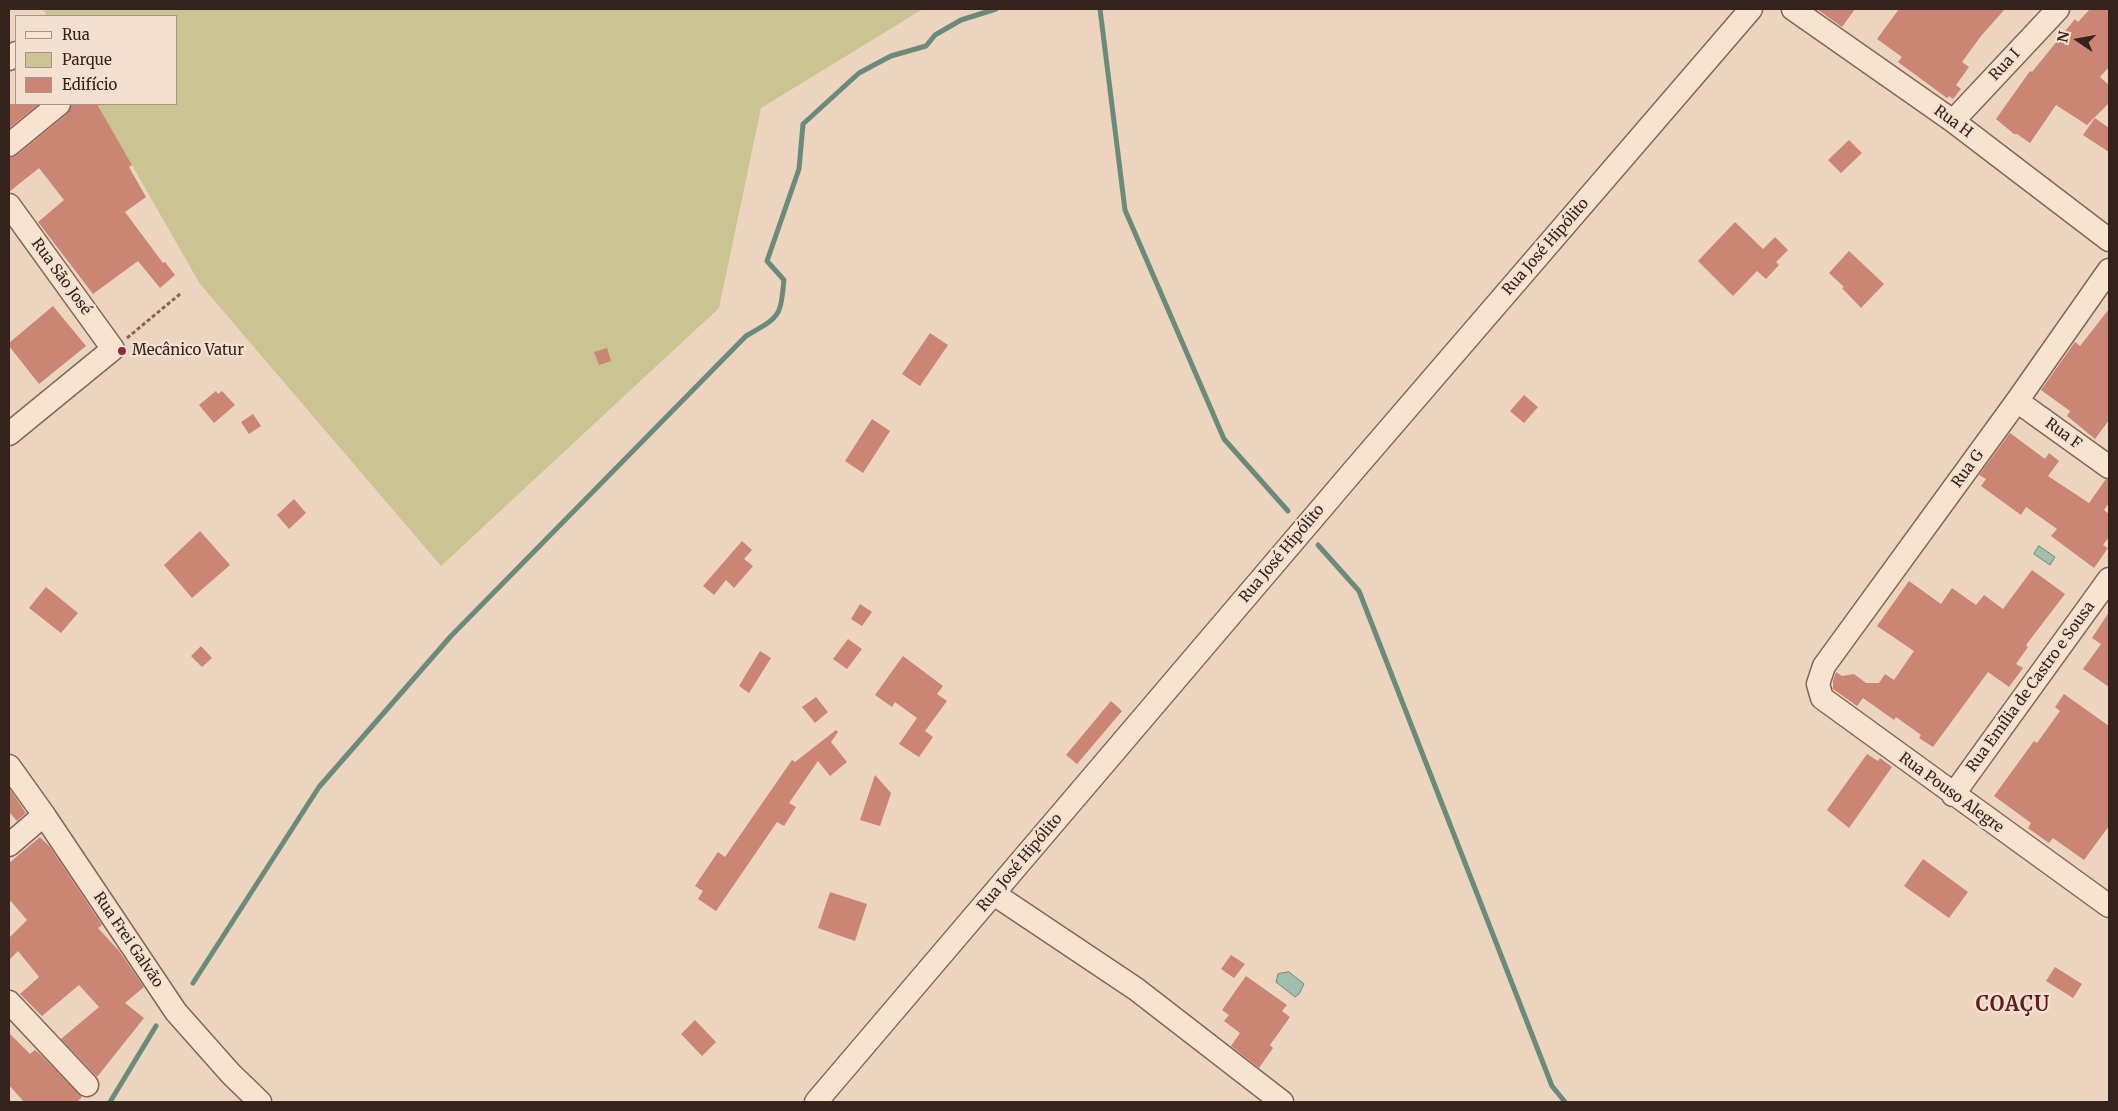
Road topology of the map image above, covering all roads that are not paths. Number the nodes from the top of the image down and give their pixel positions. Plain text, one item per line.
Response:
1 (1751, 9) edge
2 (1793, 9) edge
3 (2058, 9) edge
4 (58, 105) edge
5 (1953, 121) junction
6 (9, 144) edge
7 (9, 205) edge
8 (2109, 240) edge
9 (2109, 270) edge
10 (2018, 401) junction
11 (9, 434) edge
12 (2109, 467) edge
13 (2109, 579) edge
14 (1824, 666) joint
15 (9, 766) edge
16 (1953, 794) junction
17 (44, 815) junction
18 (13, 834) edge
19 (994, 894) junction
20 (2106, 898) edge
21 (9, 1002) edge
22 (87, 1085) dead end
23 (260, 1102) edge
24 (816, 1102) edge
25 (1282, 1102) edge

1 - 19 street, Rua José Hipólito
2 - 5 street, Rua H
3 - 5 street, Rua I
4 - 6 street
5 - 8 street, Rua H
7 - 11 street, Rua São José
9 - 10 street, Rua G
10 - 12 street, Rua F
10 - 14 street, Rua G
13 - 16 street, Rua Emília de Castro e Sousa
14 - 16 street, Rua Pouso Alegre
15 - 17 street, Rua Frei Galvão
16 - 20 street, Rua Pouso Alegre
17 - 18 street
17 - 23 street, Rua Frei Galvão
19 - 24 street, Rua José Hipólito
19 - 25 street
21 - 22 street

